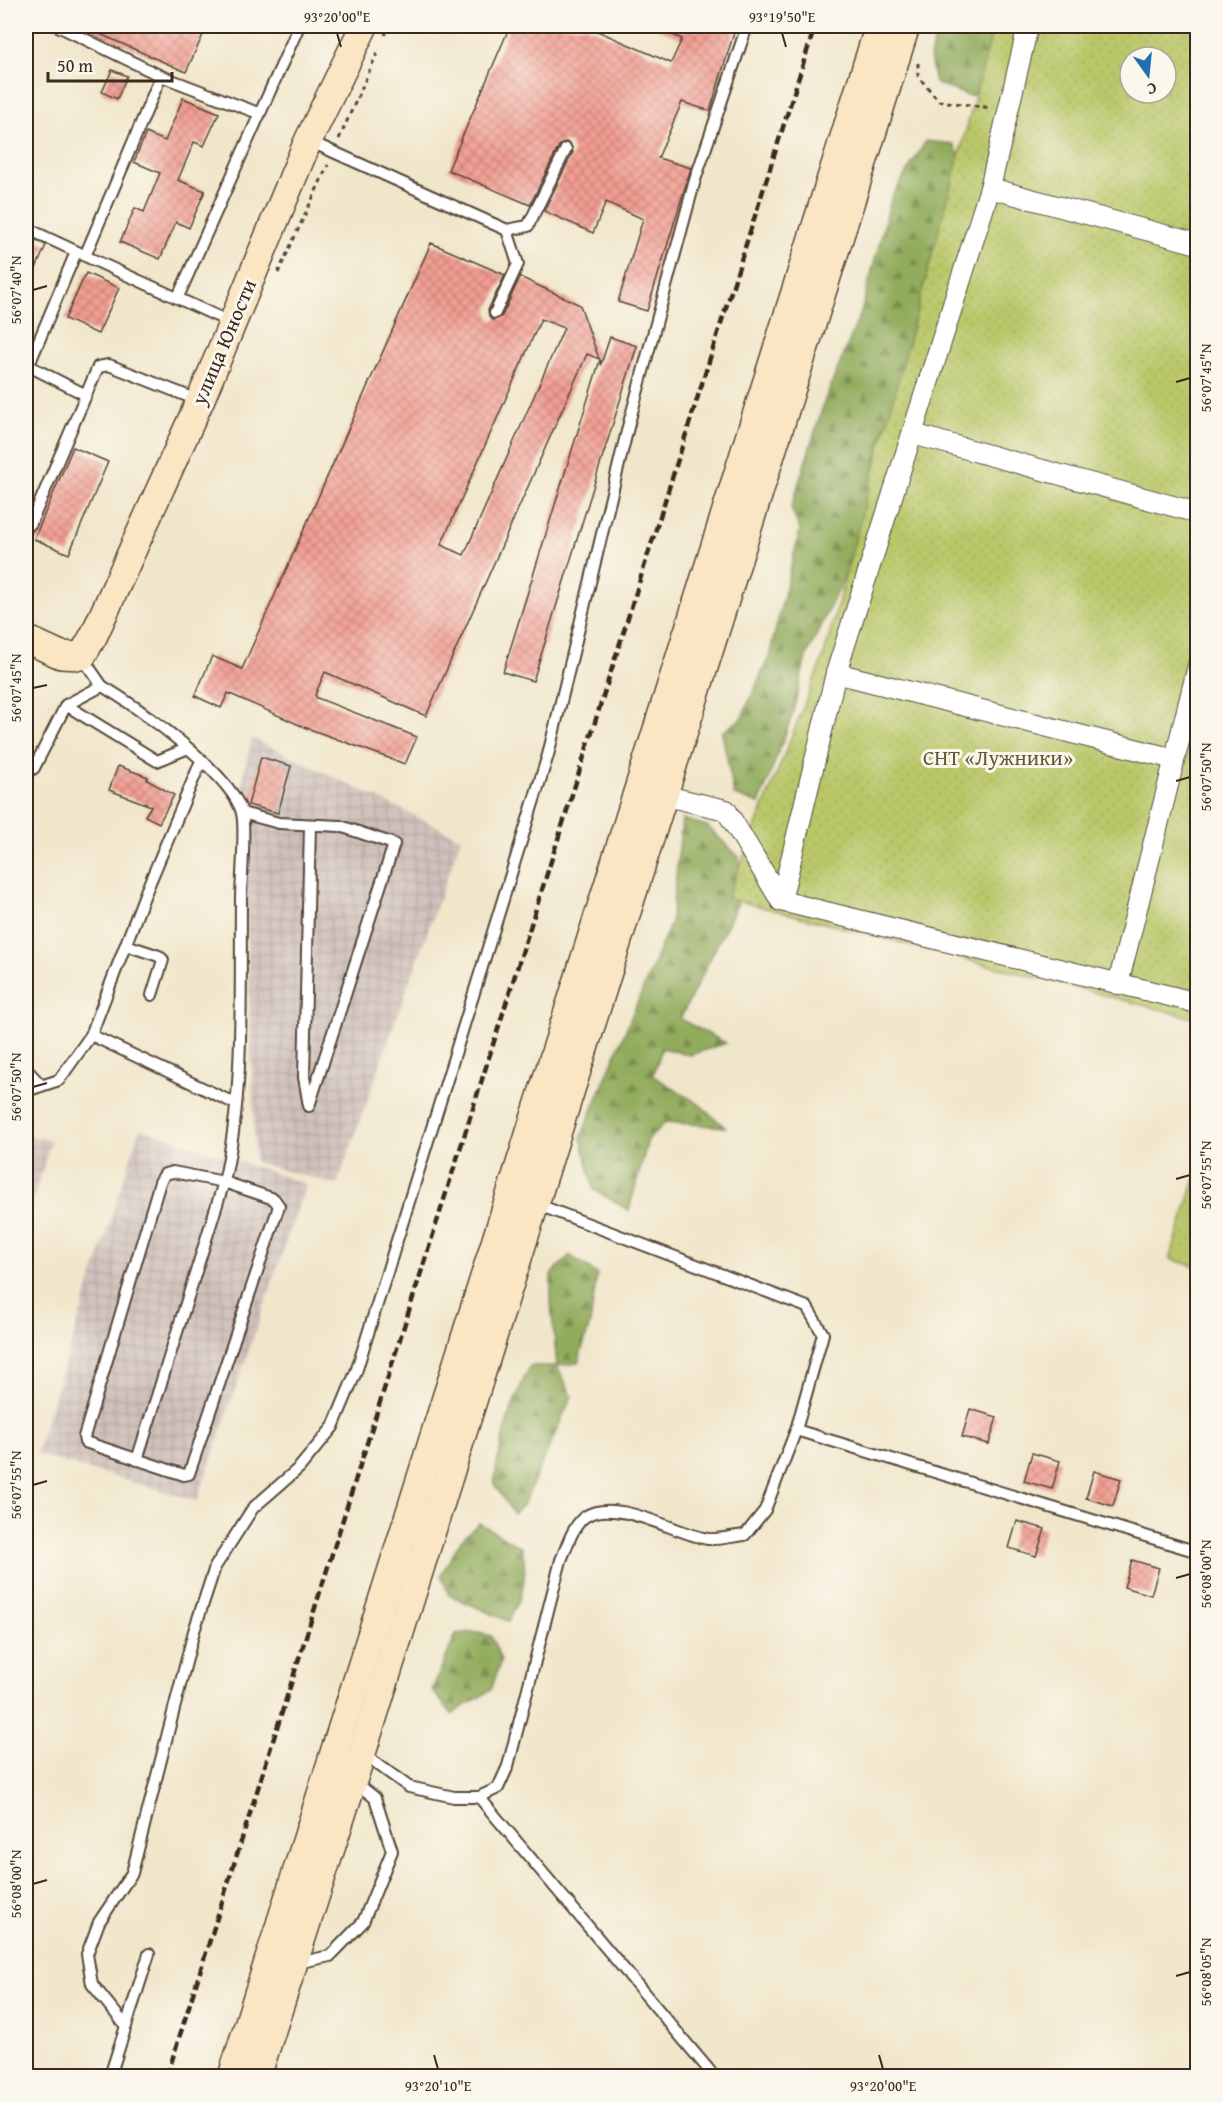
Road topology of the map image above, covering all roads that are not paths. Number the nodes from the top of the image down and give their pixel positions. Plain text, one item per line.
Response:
1 (58, 26) edge
2 (299, 26) edge
3 (364, 26) edge
4 (747, 26) edge
5 (879, 26) edge
6 (906, 26) edge
7 (1028, 26) edge
8 (161, 76) junction
9 (258, 113) junction
10 (308, 141) junction
11 (566, 149) dead end
12 (990, 188) junction
13 (26, 228) edge
14 (507, 230) junction
15 (1197, 244) edge
16 (81, 254) junction
17 (178, 297) junction
18 (495, 313) dead end
19 (232, 323) junction
20 (86, 395) junction
21 (200, 401) junction
22 (913, 434) junction
23 (1197, 513) edge
24 (26, 528) edge
25 (26, 639) edge
26 (82, 656) junction
27 (1197, 666) edge
28 (836, 673) junction
29 (102, 686) junction
30 (66, 705) junction
31 (186, 748) junction
32 (1174, 759) junction
33 (201, 761) junction
34 (26, 773) edge
35 (662, 795) junction
36 (242, 813) junction
37 (309, 826) junction
38 (781, 901) junction
39 (126, 945) junction
40 (1118, 984) junction
41 (152, 995) dead end
42 (1197, 1004) edge
43 (91, 1035) junction
44 (26, 1069) edge
45 (41, 1085) junction
46 (26, 1092) edge
47 (236, 1104) junction
48 (224, 1182) junction
49 (535, 1204) junction
50 (796, 1430) junction
51 (137, 1460) junction
52 (1197, 1552) edge
53 (362, 1753) junction
54 (353, 1781) junction
55 (478, 1797) junction
56 (149, 1954) dead end
57 (294, 1964) junction
58 (126, 2026) junction
59 (110, 2076) edge
60 (232, 2076) edge
61 (256, 2076) edge
62 (714, 2076) edge

1 - 8 lane
2 - 9 lane
3 - 10 main road, улица Юности
4 - 58 lane
5 - 60 main road
6 - 35 main road
7 - 12 street
8 - 9 lane
8 - 16 lane
9 - 17 lane
10 - 14 lane
10 - 19 main road, улица Юности
11 - 14 lane
12 - 15 street
12 - 22 street
13 - 16 lane
14 - 18 lane
16 - 17 lane
16 - 20 lane
17 - 19 lane
19 - 21 main road, улица Юности
20 - 21 lane
20 - 24 lane
21 - 26 main road, улица Юности
22 - 23 street
22 - 28 street
25 - 26 main road
26 - 29 lane
27 - 32 street
28 - 32 street
28 - 38 street
29 - 30 lane
29 - 31 lane
30 - 31 lane
30 - 34 lane
31 - 33 lane
32 - 40 street
33 - 36 lane
33 - 39 lane
35 - 38 street
35 - 49 main road
36 - 37 lane
36 - 47 lane
37 - 37 lane
38 - 40 street
39 - 41 lane
39 - 43 lane
40 - 42 street
43 - 45 lane
43 - 47 lane
44 - 45 lane
45 - 46 lane
47 - 48 lane
48 - 51 lane
48 - 51 lane
48 - 51 lane
49 - 50 lane
49 - 53 main road
50 - 52 lane
50 - 55 lane
53 - 54 main road
53 - 55 lane
54 - 57 main road
54 - 57 lane
55 - 62 lane
56 - 58 lane
57 - 61 main road
58 - 59 lane

